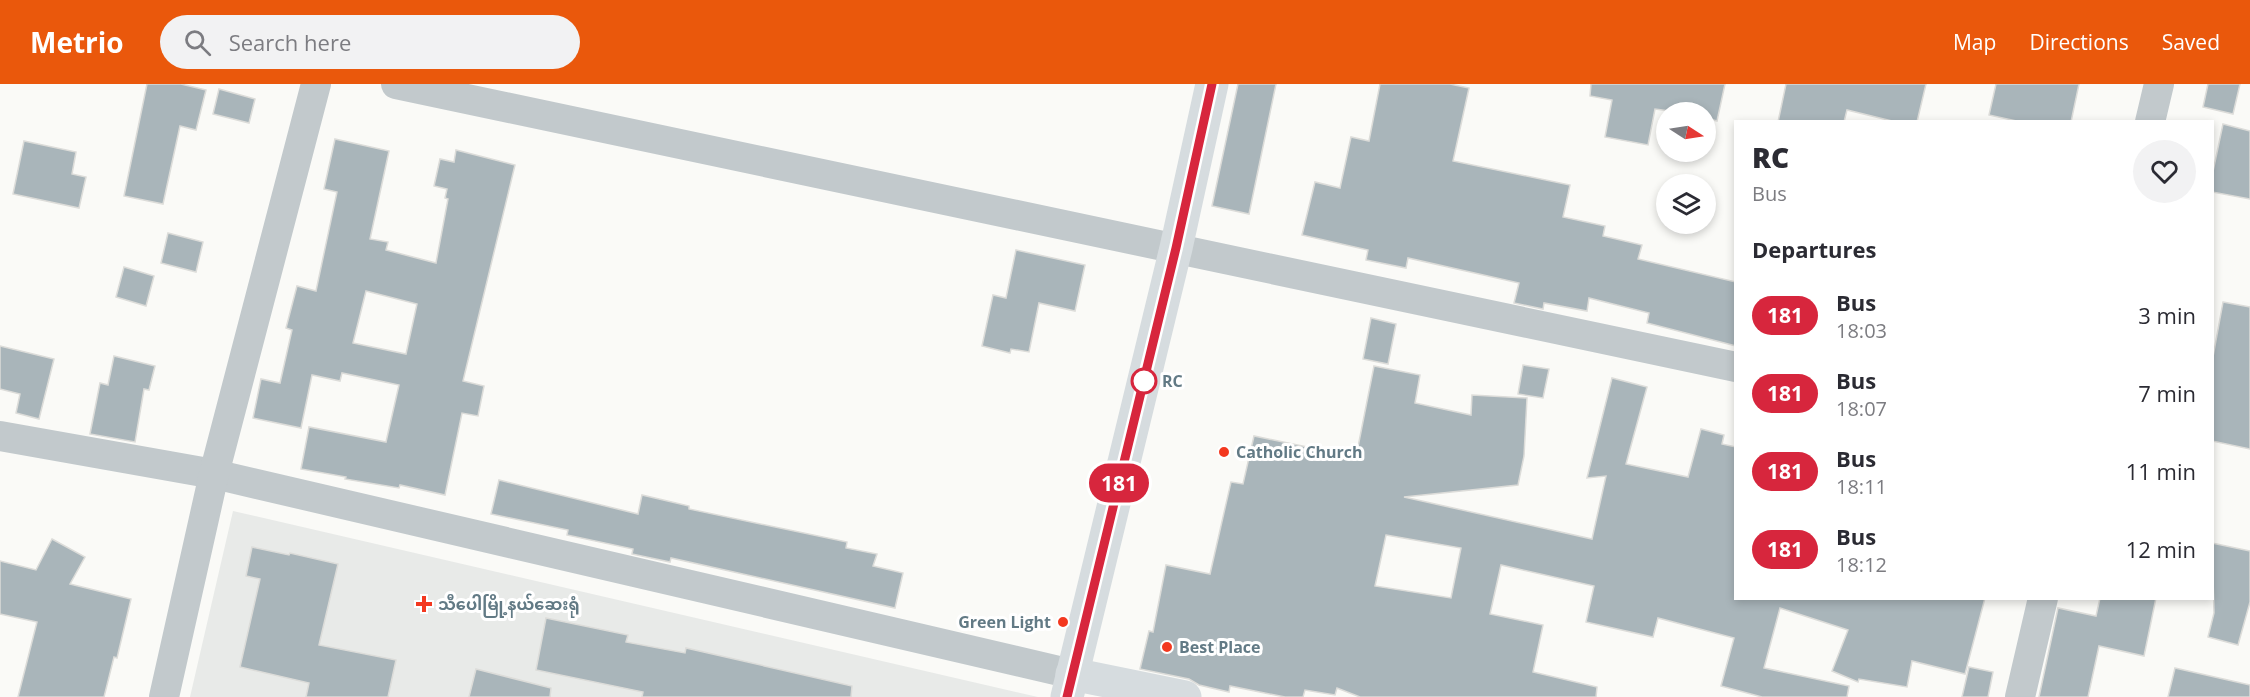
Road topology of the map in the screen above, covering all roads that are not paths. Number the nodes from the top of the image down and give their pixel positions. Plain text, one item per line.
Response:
1 (316, 84) edge
2 (396, 84) edge
3 (1212, 84) edge
4 (2158, 84) edge
5 (2150, 120) edge
6 (1176, 248) junction
7 (1734, 366) edge
8 (0, 436) edge
9 (214, 474) junction
10 (2043, 600) edge
11 (1069, 685) edge
12 (164, 697) edge
13 (1185, 697) edge
14 (2020, 697) edge

1 - 9 street
2 - 6 street
3 - 6 main road
4 - 5 street
6 - 7 street
6 - 11 main road
8 - 9 street
9 - 11 street
9 - 12 street
10 - 14 street
11 - 13 main road

